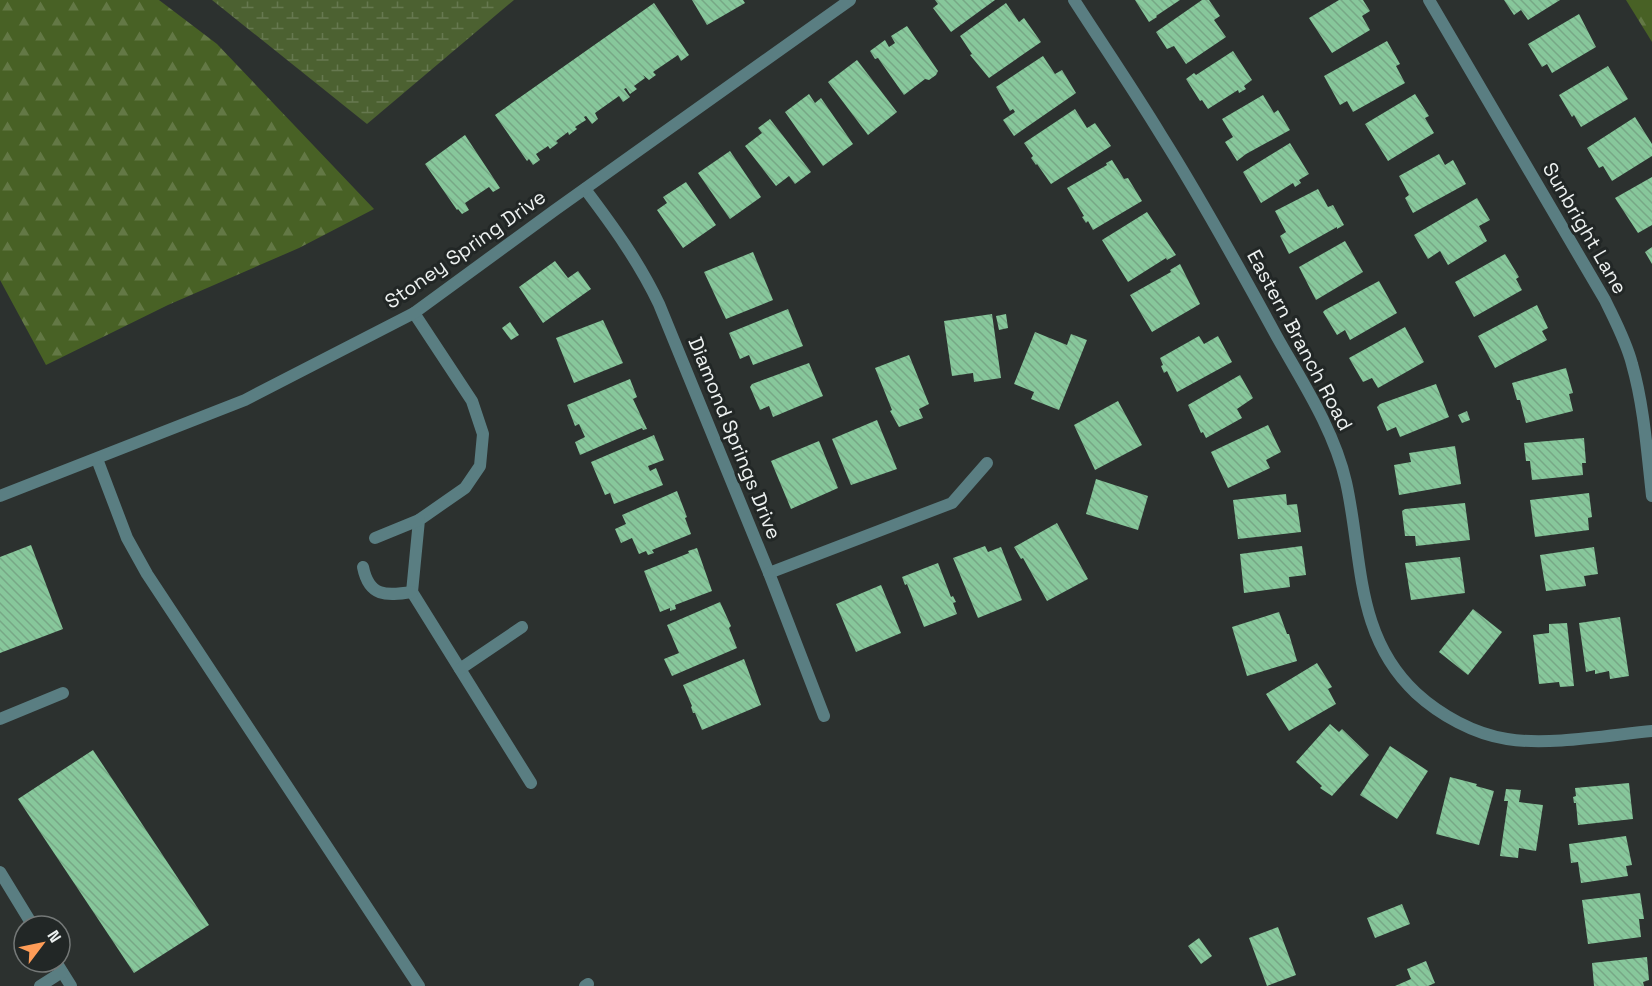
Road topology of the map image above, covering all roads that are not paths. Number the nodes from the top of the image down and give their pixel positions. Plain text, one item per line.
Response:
1 (850, 0) edge
2 (1074, 0) edge
3 (1429, 0) edge
4 (585, 189) junction
5 (414, 314) junction
6 (97, 459) junction
7 (987, 463) dead end
8 (0, 495) edge
9 (1652, 496) edge
10 (419, 520) junction
11 (375, 538) dead end
12 (363, 567) dead end
13 (769, 573) junction
14 (411, 592) junction
15 (522, 627) dead end
16 (460, 669) junction
17 (63, 693) dead end
18 (824, 716) dead end
19 (0, 719) edge
20 (1652, 731) edge
21 (531, 783) dead end
22 (0, 872) edge
23 (26, 914) edge
24 (52, 974) edge
25 (40, 986) edge
26 (419, 986) edge

1 - 4 street, Stoney Spring Drive
2 - 20 street, Eastern Branch Road
3 - 9 street, Sunbright Lane
4 - 5 street, Stoney Spring Drive
4 - 13 street, Diamond Springs Drive
5 - 6 street, Stoney Spring Drive
5 - 10 street
6 - 8 street, Stoney Spring Drive
6 - 26 street
7 - 13 street
10 - 11 street
10 - 14 street
12 - 14 street
13 - 18 street, Diamond Springs Drive
14 - 16 street
15 - 16 street
16 - 21 street
17 - 19 street
22 - 23 street
24 - 25 street

